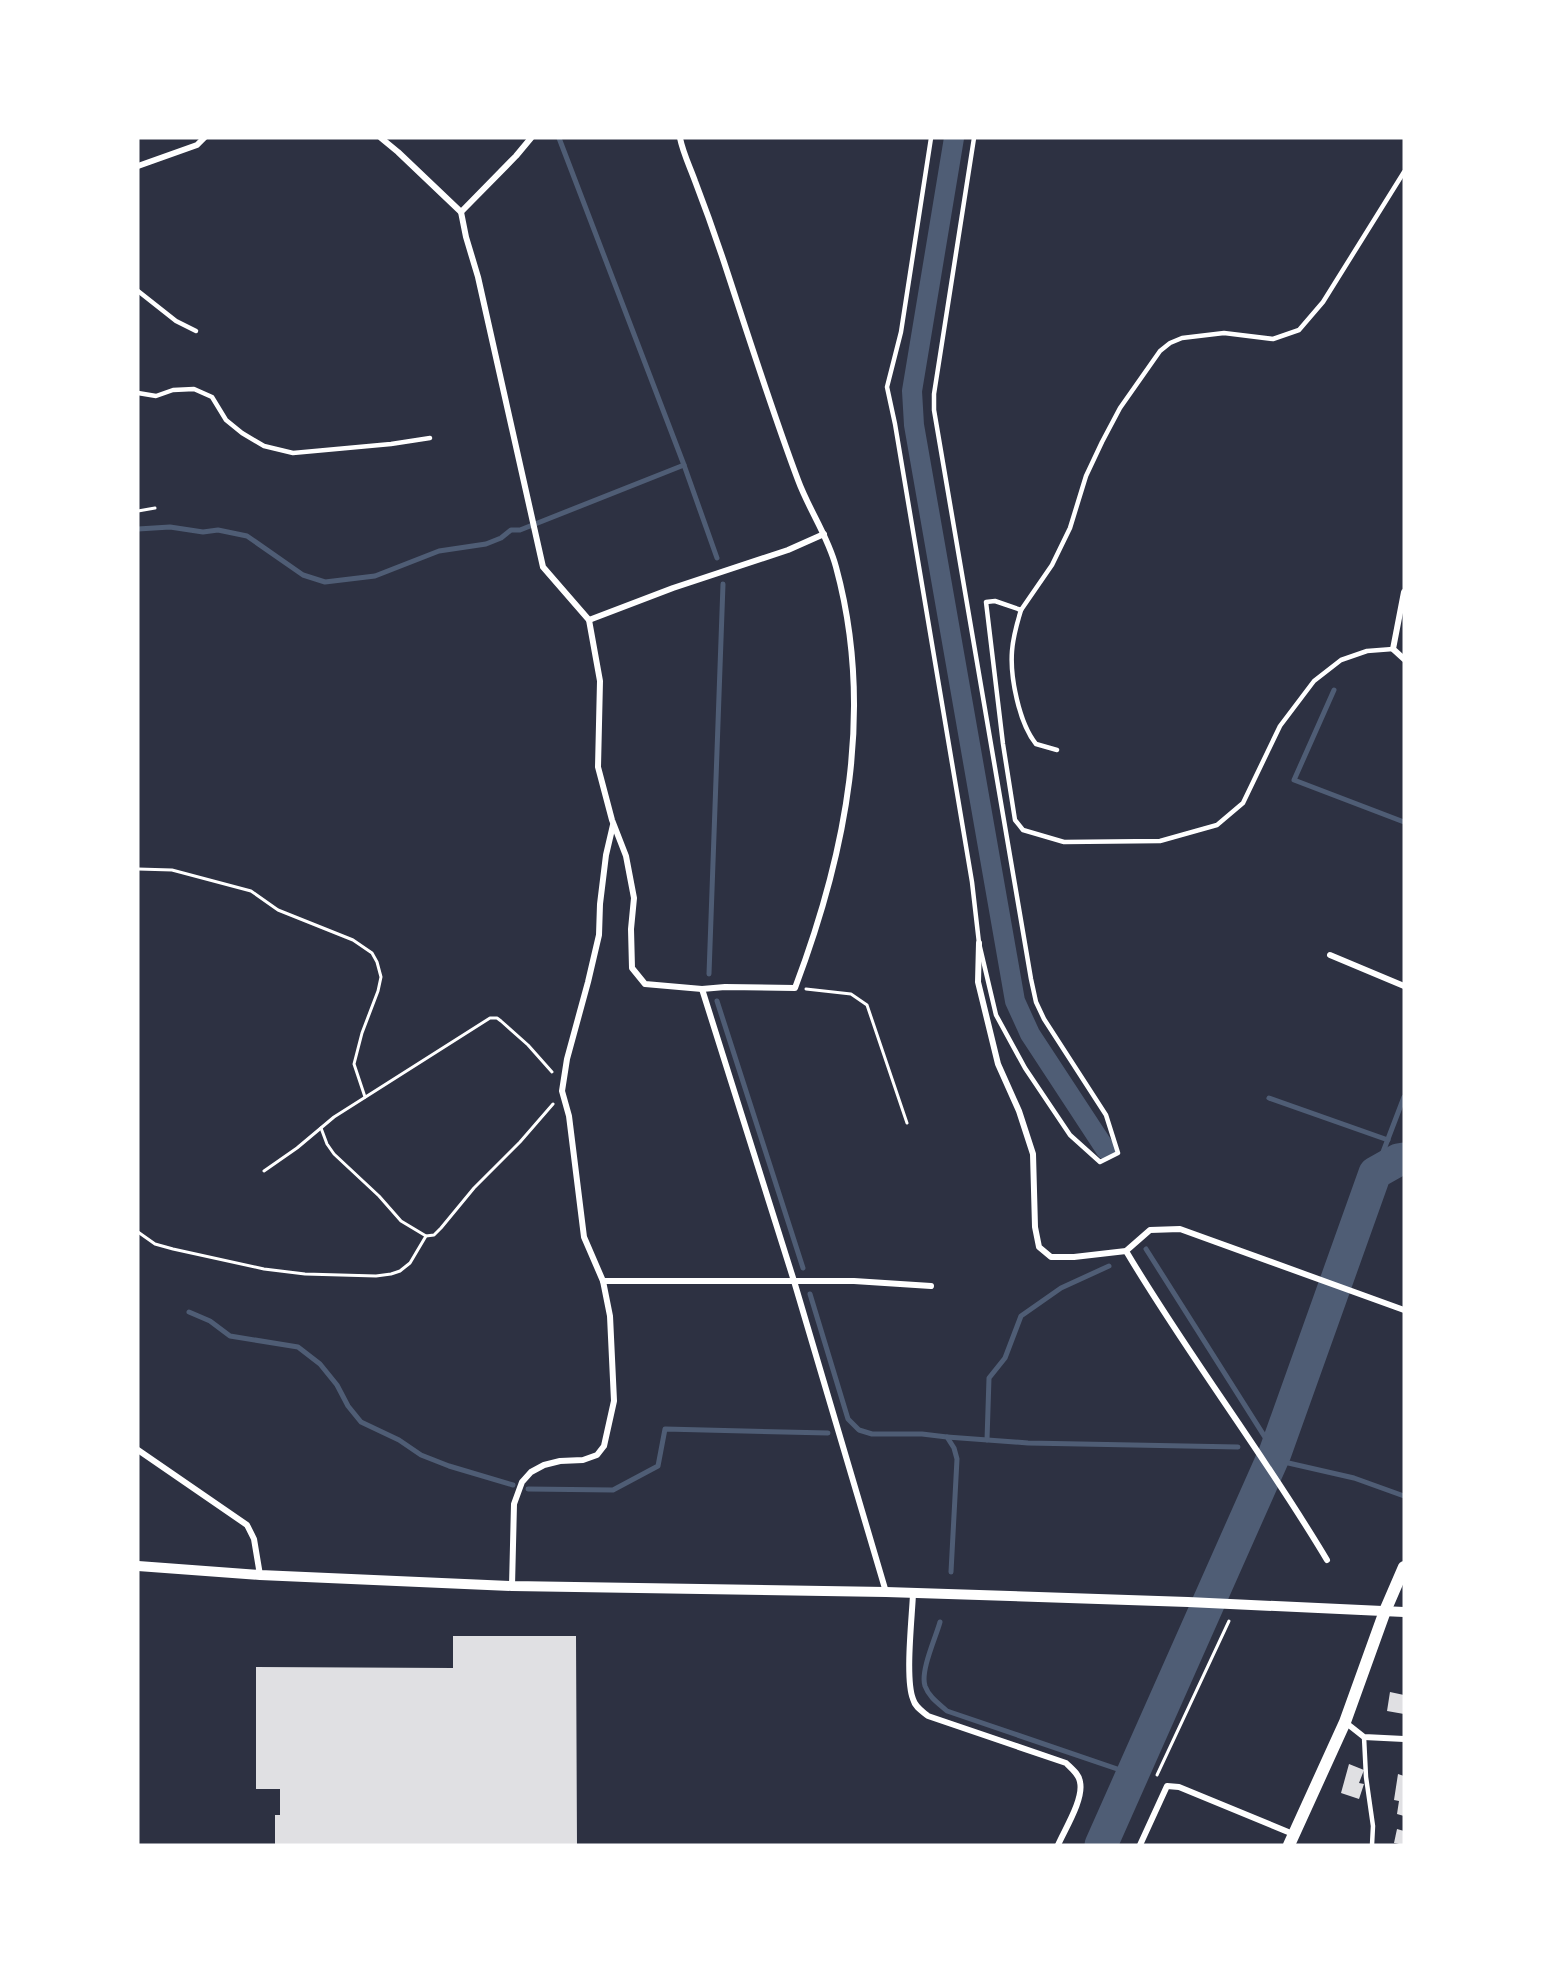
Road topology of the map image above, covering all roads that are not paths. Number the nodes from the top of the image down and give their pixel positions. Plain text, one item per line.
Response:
1 (204, 138) edge
2 (381, 138) edge
3 (531, 138) edge
4 (680, 138) edge
5 (932, 138) edge
6 (974, 138) edge
7 (138, 166) edge
8 (1404, 172) edge
9 (461, 212) junction
10 (138, 291) edge
11 (196, 331) dead end
12 (138, 393) edge
13 (430, 438) dead end
14 (824, 534) junction
15 (1404, 592) edge
16 (1021, 610) junction
17 (589, 620) junction
18 (1393, 649) junction
19 (1404, 659) edge
20 (1057, 750) dead end
21 (614, 825) junction
22 (979, 943) junction
23 (1330, 955) dead end
24 (1404, 986) edge
25 (702, 989) junction
26 (1126, 1251) junction
27 (603, 1281) junction
28 (794, 1281) junction
29 (931, 1286) dead end
30 (1404, 1310) edge
31 (138, 1450) edge
32 (1327, 1560) dead end
33 (138, 1566) edge
34 (1404, 1567) edge
35 (260, 1575) junction
36 (512, 1586) junction
37 (886, 1592) junction
38 (914, 1594) junction
39 (1385, 1611) junction
40 (1404, 1612) edge
41 (1345, 1722) junction
42 (1364, 1737) junction
43 (1404, 1739) edge
44 (1291, 1840) edge
45 (1058, 1845) edge
46 (1140, 1845) edge
47 (1372, 1845) edge

1 - 7 street
2 - 9 street
3 - 9 street
4 - 14 street
5 - 22 lane
6 - 22 lane
8 - 16 lane
9 - 17 street
10 - 11 lane
12 - 13 lane
14 - 17 street
14 - 25 street
15 - 18 street
16 - 18 lane
16 - 20 lane
17 - 21 street
18 - 19 street
21 - 25 street
21 - 27 street
22 - 26 street
23 - 24 street
25 - 28 street
26 - 30 street
26 - 32 street
27 - 28 street
27 - 36 street
28 - 29 street
28 - 37 street
31 - 35 street
33 - 35 street
34 - 39 main road
35 - 36 street
36 - 37 street
37 - 38 street
38 - 39 street
38 - 45 street
39 - 40 street
39 - 41 main road
41 - 42 street
41 - 44 main road
42 - 43 street
42 - 47 lane
44 - 46 street

